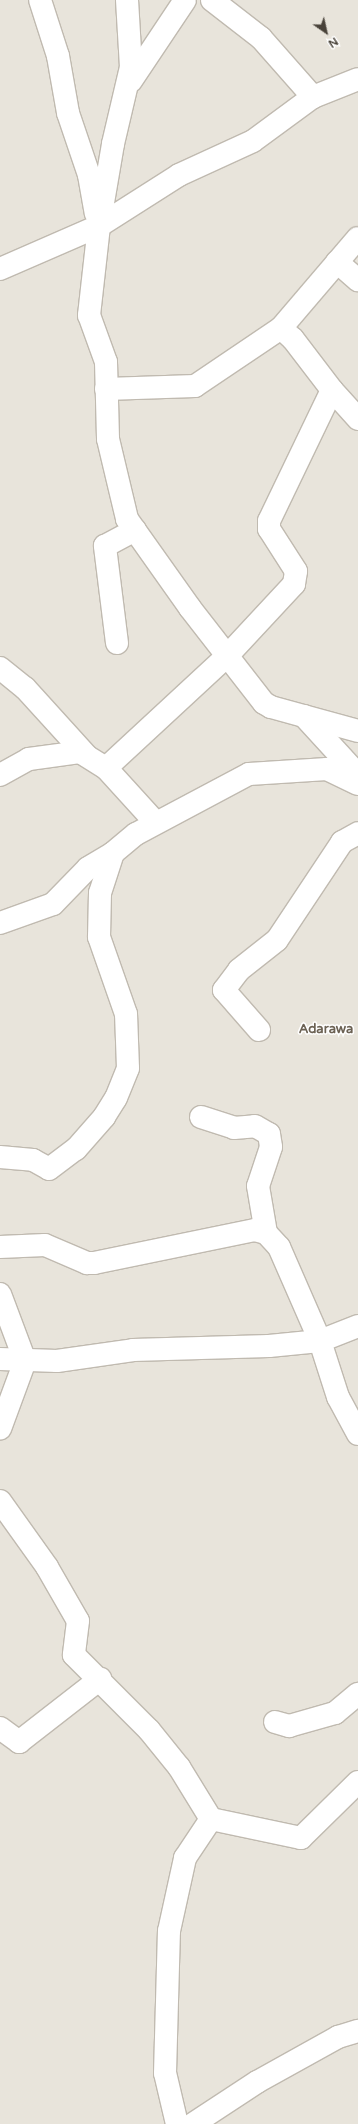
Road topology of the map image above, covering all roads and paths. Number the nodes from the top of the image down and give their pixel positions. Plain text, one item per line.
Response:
1 (40, 0) edge
2 (127, 0) edge
3 (185, 0) edge
4 (212, 0) edge
5 (358, 80) edge
6 (127, 87) junction
7 (313, 97) junction
8 (99, 226) junction
9 (358, 238) edge
10 (337, 262) junction
11 (0, 269) edge
12 (358, 280) edge
13 (281, 328) junction
14 (106, 389) junction
15 (332, 390) junction
16 (358, 419) edge
17 (135, 530) junction
18 (117, 643) dead end
19 (228, 655) junction
20 (0, 668) edge
21 (304, 716) junction
22 (358, 731) edge
23 (86, 755) junction
24 (106, 768) junction
25 (0, 775) edge
26 (358, 775) edge
27 (358, 784) edge
28 (156, 823) junction
29 (358, 833) edge
30 (113, 853) junction
31 (0, 924) edge
32 (259, 1030) dead end
33 (201, 1117) dead end
34 (0, 1157) edge
35 (266, 1233) junction
36 (0, 1247) edge
37 (0, 1294) edge
38 (358, 1326) edge
39 (320, 1341) junction
40 (0, 1358) edge
41 (25, 1361) junction
42 (0, 1429) edge
43 (358, 1434) edge
44 (0, 1501) edge
45 (100, 1678) junction
46 (358, 1694) edge
47 (274, 1722) dead end
48 (0, 1728) edge
49 (358, 1782) edge
50 (210, 1819) junction
51 (358, 2031) edge
52 (177, 2124) edge
53 (192, 2124) edge

1 - 8 street
2 - 6 street
3 - 6 street
4 - 7 street
5 - 7 street
6 - 8 street
7 - 8 street
8 - 11 street
8 - 14 street
9 - 10 street
10 - 12 street
10 - 13 street
13 - 14 street
13 - 15 street
14 - 17 street
15 - 16 street
15 - 19 street
17 - 18 street
17 - 19 street
19 - 21 street
19 - 24 street
20 - 23 street
21 - 22 street
21 - 26 street
23 - 24 street
23 - 25 street
24 - 28 street
27 - 28 street
28 - 30 street
29 - 32 street
30 - 31 street
30 - 34 street
33 - 35 street
35 - 36 street
35 - 39 street
37 - 41 street
38 - 39 street
39 - 41 street
39 - 43 street
40 - 41 street
41 - 42 street
44 - 45 street
45 - 48 street
45 - 50 street
46 - 47 street
49 - 50 street
50 - 52 street
51 - 53 street

